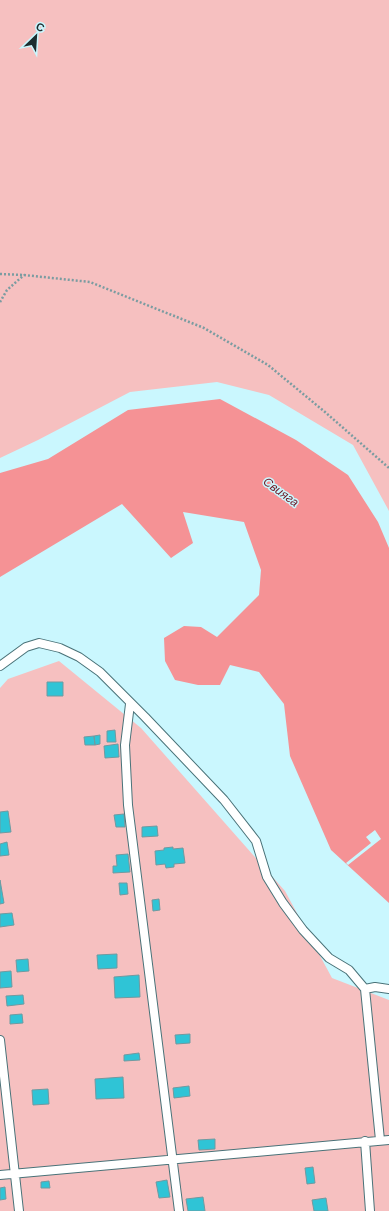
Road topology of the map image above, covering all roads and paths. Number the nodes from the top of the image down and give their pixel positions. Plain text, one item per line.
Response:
1 (0, 274) edge
2 (24, 275) junction
3 (0, 302) edge
4 (389, 468) edge
5 (0, 666) edge
6 (130, 704) junction
7 (366, 989) junction
8 (389, 989) edge
9 (0, 1040) edge
10 (380, 1140) junction
11 (389, 1140) edge
12 (365, 1141) junction
13 (173, 1159) junction
14 (15, 1173) junction
15 (0, 1175) edge
16 (20, 1211) edge
17 (179, 1211) edge
18 (370, 1211) edge

1 - 2 path
2 - 3 path
2 - 4 path
5 - 6 lane
6 - 7 lane
6 - 13 lane
7 - 8 lane
7 - 10 lane
9 - 14 lane
10 - 11 lane
10 - 12 lane
12 - 13 lane
12 - 18 lane
13 - 14 lane
13 - 17 lane
14 - 15 lane
14 - 16 lane

